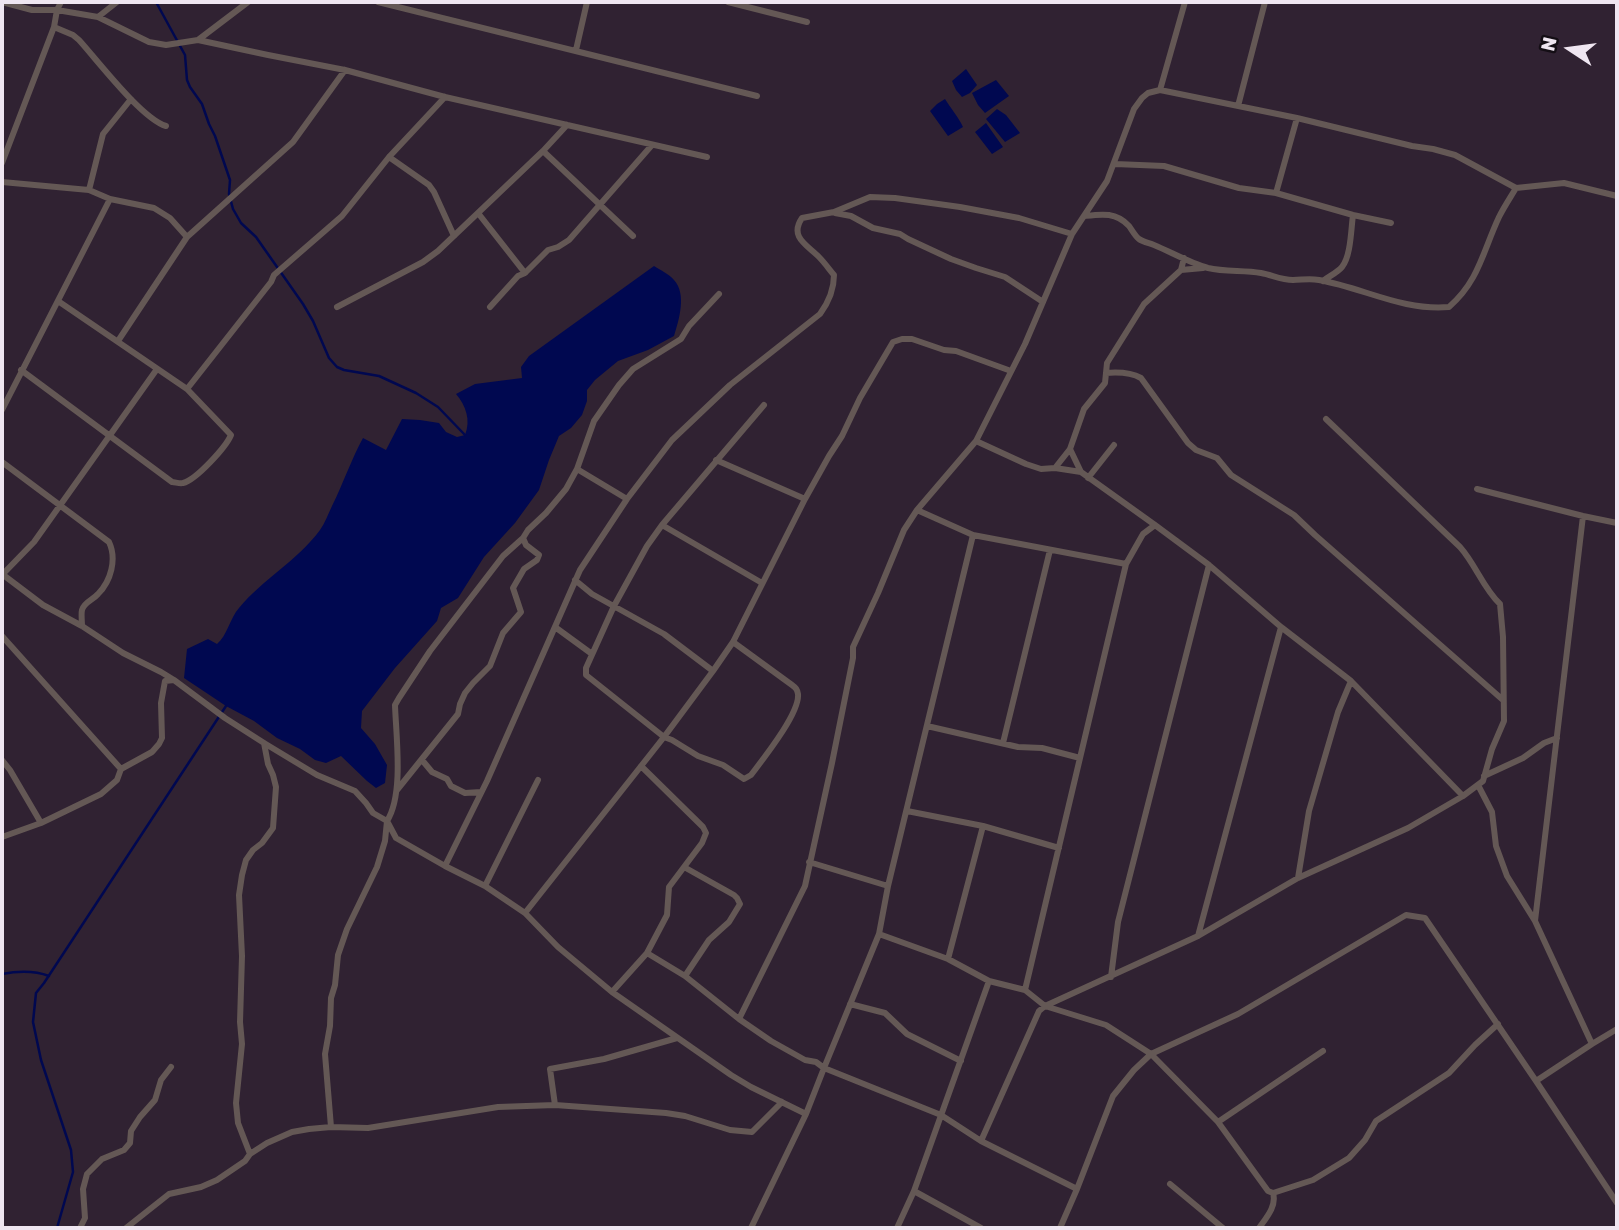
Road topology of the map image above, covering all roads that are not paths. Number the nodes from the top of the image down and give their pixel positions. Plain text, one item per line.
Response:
1 (2, 2) edge
2 (61, 2) edge
3 (117, 2) edge
4 (248, 2) edge
5 (378, 2) edge
6 (587, 2) edge
7 (729, 2) edge
8 (1185, 2) edge
9 (1265, 2) edge
10 (57, 10) junction
11 (98, 17) junction
12 (807, 22) dead end
13 (54, 27) junction
14 (198, 40) junction
15 (576, 50) junction
16 (345, 70) junction
17 (1160, 90) junction
18 (757, 96) dead end
19 (445, 97) junction
20 (131, 99) junction
21 (1238, 106) junction
22 (1297, 118) junction
23 (567, 125) junction
24 (166, 126) dead end
25 (652, 145) junction
26 (543, 151) junction
27 (389, 157) junction
28 (707, 157) dead end
29 (2, 163) edge
30 (1115, 164) junction
31 (2, 182) edge
32 (1516, 188) junction
33 (89, 190) junction
34 (1276, 193) junction
35 (1617, 195) edge
36 (110, 199) junction
37 (601, 205) junction
38 (834, 212) junction
39 (478, 213) junction
40 (1353, 215) junction
41 (1085, 216) junction
42 (1391, 223) dead end
43 (1072, 234) junction
44 (454, 236) junction
45 (634, 236) dead end
46 (187, 237) junction
47 (1184, 258) junction
48 (1208, 268) junction
49 (1181, 270) junction
50 (525, 273) junction
51 (1323, 281) junction
52 (719, 294) dead end
53 (58, 301) junction
54 (1043, 302) junction
55 (337, 307) dead end
56 (490, 307) dead end
57 (118, 341) junction
58 (158, 369) junction
59 (21, 370) junction
60 (1011, 371) junction
61 (1106, 373) junction
62 (187, 389) junction
63 (764, 405) dead end
64 (2, 410) edge
65 (1326, 419) dead end
66 (111, 436) junction
67 (976, 441) junction
68 (1114, 445) dead end
69 (1070, 449) junction
70 (716, 460) junction
71 (2, 462) edge
72 (1055, 468) junction
73 (577, 469) junction
74 (1080, 472) junction
75 (1088, 478) junction
76 (1477, 489) dead end
77 (627, 499) junction
78 (805, 499) junction
79 (60, 506) junction
80 (916, 510) junction
81 (1583, 516) junction
82 (1617, 523) edge
83 (1155, 524) junction
84 (662, 525) junction
85 (973, 536) junction
86 (523, 538) junction
87 (1050, 550) junction
88 (1126, 564) junction
89 (1209, 565) junction
90 (2, 575) edge
91 (575, 580) junction
92 (762, 583) junction
93 (614, 606) junction
94 (82, 626) junction
95 (555, 627) junction
96 (1280, 627) junction
97 (2, 636) edge
98 (733, 642) junction
99 (592, 654) junction
100 (713, 671) junction
101 (174, 680) junction
102 (1351, 681) junction
103 (1503, 700) junction
104 (927, 726) junction
105 (664, 737) junction
106 (1557, 738) junction
107 (264, 743) junction
108 (1003, 743) junction
109 (1080, 758) junction
110 (2, 760) edge
111 (422, 760) junction
112 (641, 766) junction
113 (121, 769) junction
114 (1484, 776) junction
115 (538, 780) dead end
116 (1478, 785) junction
117 (397, 790) junction
118 (481, 792) junction
119 (1463, 796) junction
120 (907, 811) junction
121 (387, 821) junction
122 (41, 822) junction
123 (984, 826) junction
124 (2, 837) edge
125 (1059, 848) junction
126 (809, 862) junction
127 (445, 866) junction
128 (684, 867) junction
129 (1298, 878) junction
130 (485, 886) junction
131 (888, 886) junction
132 (525, 913) junction
133 (1535, 921) junction
134 (879, 934) junction
135 (1198, 936) junction
136 (647, 953) junction
137 (948, 959) junction
138 (685, 976) junction
139 (1111, 976) junction
140 (989, 981) junction
141 (1025, 990) junction
142 (612, 992) junction
143 (850, 1004) junction
144 (1045, 1006) junction
145 (739, 1019) junction
146 (1498, 1024) junction
147 (1617, 1029) edge
148 (677, 1038) junction
149 (1592, 1044) junction
150 (1323, 1051) dead end
151 (1151, 1054) junction
152 (961, 1061) junction
153 (171, 1067) dead end
154 (824, 1068) junction
155 (1536, 1081) junction
156 (782, 1102) junction
157 (555, 1105) junction
158 (806, 1114) junction
159 (941, 1115) junction
160 (1218, 1122) junction
161 (331, 1126) junction
162 (981, 1141) junction
163 (250, 1154) junction
164 (1170, 1184) dead end
165 (1077, 1189) junction
166 (914, 1191) junction
167 (1273, 1194) junction
168 (1617, 1203) edge
169 (80, 1228) edge
170 (126, 1228) edge
171 (751, 1228) edge
172 (897, 1228) edge
173 (981, 1228) edge
174 (1060, 1228) edge
175 (1223, 1228) edge
176 (1259, 1228) edge

1 - 10 street
2 - 10 street
3 - 11 street
4 - 14 street
5 - 15 street
6 - 15 street
7 - 12 street
8 - 17 street
9 - 21 street
10 - 11 street
10 - 13 street
11 - 14 street
13 - 20 street
13 - 29 street
14 - 16 street
15 - 18 street
16 - 19 street
16 - 46 street
17 - 21 street
17 - 30 street
19 - 23 street
19 - 27 street
20 - 24 street
20 - 33 street
21 - 22 street
22 - 32 street
22 - 34 street
23 - 25 street
23 - 26 street
25 - 28 street
25 - 37 street
26 - 37 street
26 - 39 street
27 - 44 street
27 - 62 street
30 - 34 street
30 - 41 street
31 - 33 street
32 - 35 street
32 - 51 street
33 - 36 street
34 - 40 street
36 - 46 street
36 - 53 street
37 - 45 street
37 - 50 street
38 - 43 street
38 - 54 street
38 - 77 street
39 - 44 street
39 - 50 street
40 - 42 street
40 - 51 street
41 - 43 street
41 - 47 street
43 - 54 street
44 - 55 street
46 - 57 street
47 - 48 street
47 - 49 street
48 - 49 street
48 - 51 street
49 - 61 street
50 - 56 street
52 - 73 street
53 - 57 street
53 - 59 street
54 - 60 street
57 - 58 street
58 - 62 street
58 - 66 street
59 - 64 street
59 - 66 street
60 - 67 street
60 - 78 street
61 - 69 street
61 - 103 street
62 - 66 street
63 - 70 street
65 - 103 street
66 - 79 street
67 - 72 street
67 - 80 street
68 - 75 street
69 - 72 street
69 - 74 street
70 - 78 street
70 - 84 street
71 - 79 street
72 - 74 street
73 - 77 street
73 - 86 street
74 - 75 street
75 - 83 street
76 - 81 street
77 - 91 street
78 - 92 street
79 - 90 street
79 - 94 street
80 - 85 street
80 - 126 street
81 - 82 street
81 - 106 street
83 - 88 street
83 - 89 street
84 - 92 street
84 - 93 street
85 - 87 street
85 - 104 street
86 - 111 street
86 - 117 street
87 - 88 street
87 - 108 street
88 - 109 street
89 - 96 street
89 - 139 street
90 - 94 street
91 - 93 street
91 - 95 street
92 - 98 street
93 - 99 street
93 - 100 street
94 - 101 street
95 - 99 street
95 - 118 street
96 - 102 street
96 - 135 street
97 - 113 street
98 - 100 street
98 - 105 street
99 - 105 street
100 - 105 street
101 - 107 street
101 - 113 street
102 - 119 street
102 - 129 street
103 - 114 street
104 - 108 street
104 - 120 street
105 - 112 street
106 - 114 street
106 - 133 street
107 - 121 street
107 - 163 street
108 - 109 street
109 - 125 street
110 - 122 street
111 - 117 street
111 - 118 street
112 - 128 street
112 - 132 street
113 - 122 street
114 - 116 street
115 - 130 street
116 - 119 street
116 - 133 street
117 - 121 street
118 - 127 street
119 - 129 street
120 - 123 street
120 - 131 street
121 - 127 street
121 - 161 street
122 - 124 street
123 - 125 street
123 - 137 street
125 - 141 street
126 - 131 street
126 - 145 street
127 - 130 street
128 - 136 street
128 - 138 street
129 - 135 street
130 - 132 street
131 - 134 street
132 - 142 street
133 - 149 street
134 - 137 street
134 - 143 street
135 - 139 street
136 - 138 street
136 - 142 street
137 - 140 street
138 - 145 street
139 - 144 street
140 - 141 street
140 - 152 street
141 - 144 street
142 - 148 street
143 - 152 street
143 - 154 street
144 - 151 street
144 - 162 street
145 - 154 street
146 - 151 street
146 - 155 street
146 - 167 street
147 - 149 street
148 - 156 street
148 - 157 street
149 - 155 street
150 - 160 street
151 - 160 street
151 - 165 street
152 - 159 street
153 - 169 street
154 - 158 street
154 - 159 street
155 - 168 street
156 - 157 street
156 - 158 street
157 - 161 street
158 - 171 street
159 - 162 street
159 - 166 street
160 - 167 street
161 - 163 street
162 - 165 street
163 - 170 street
164 - 175 street
165 - 174 street
166 - 172 street
166 - 173 street
167 - 176 street

